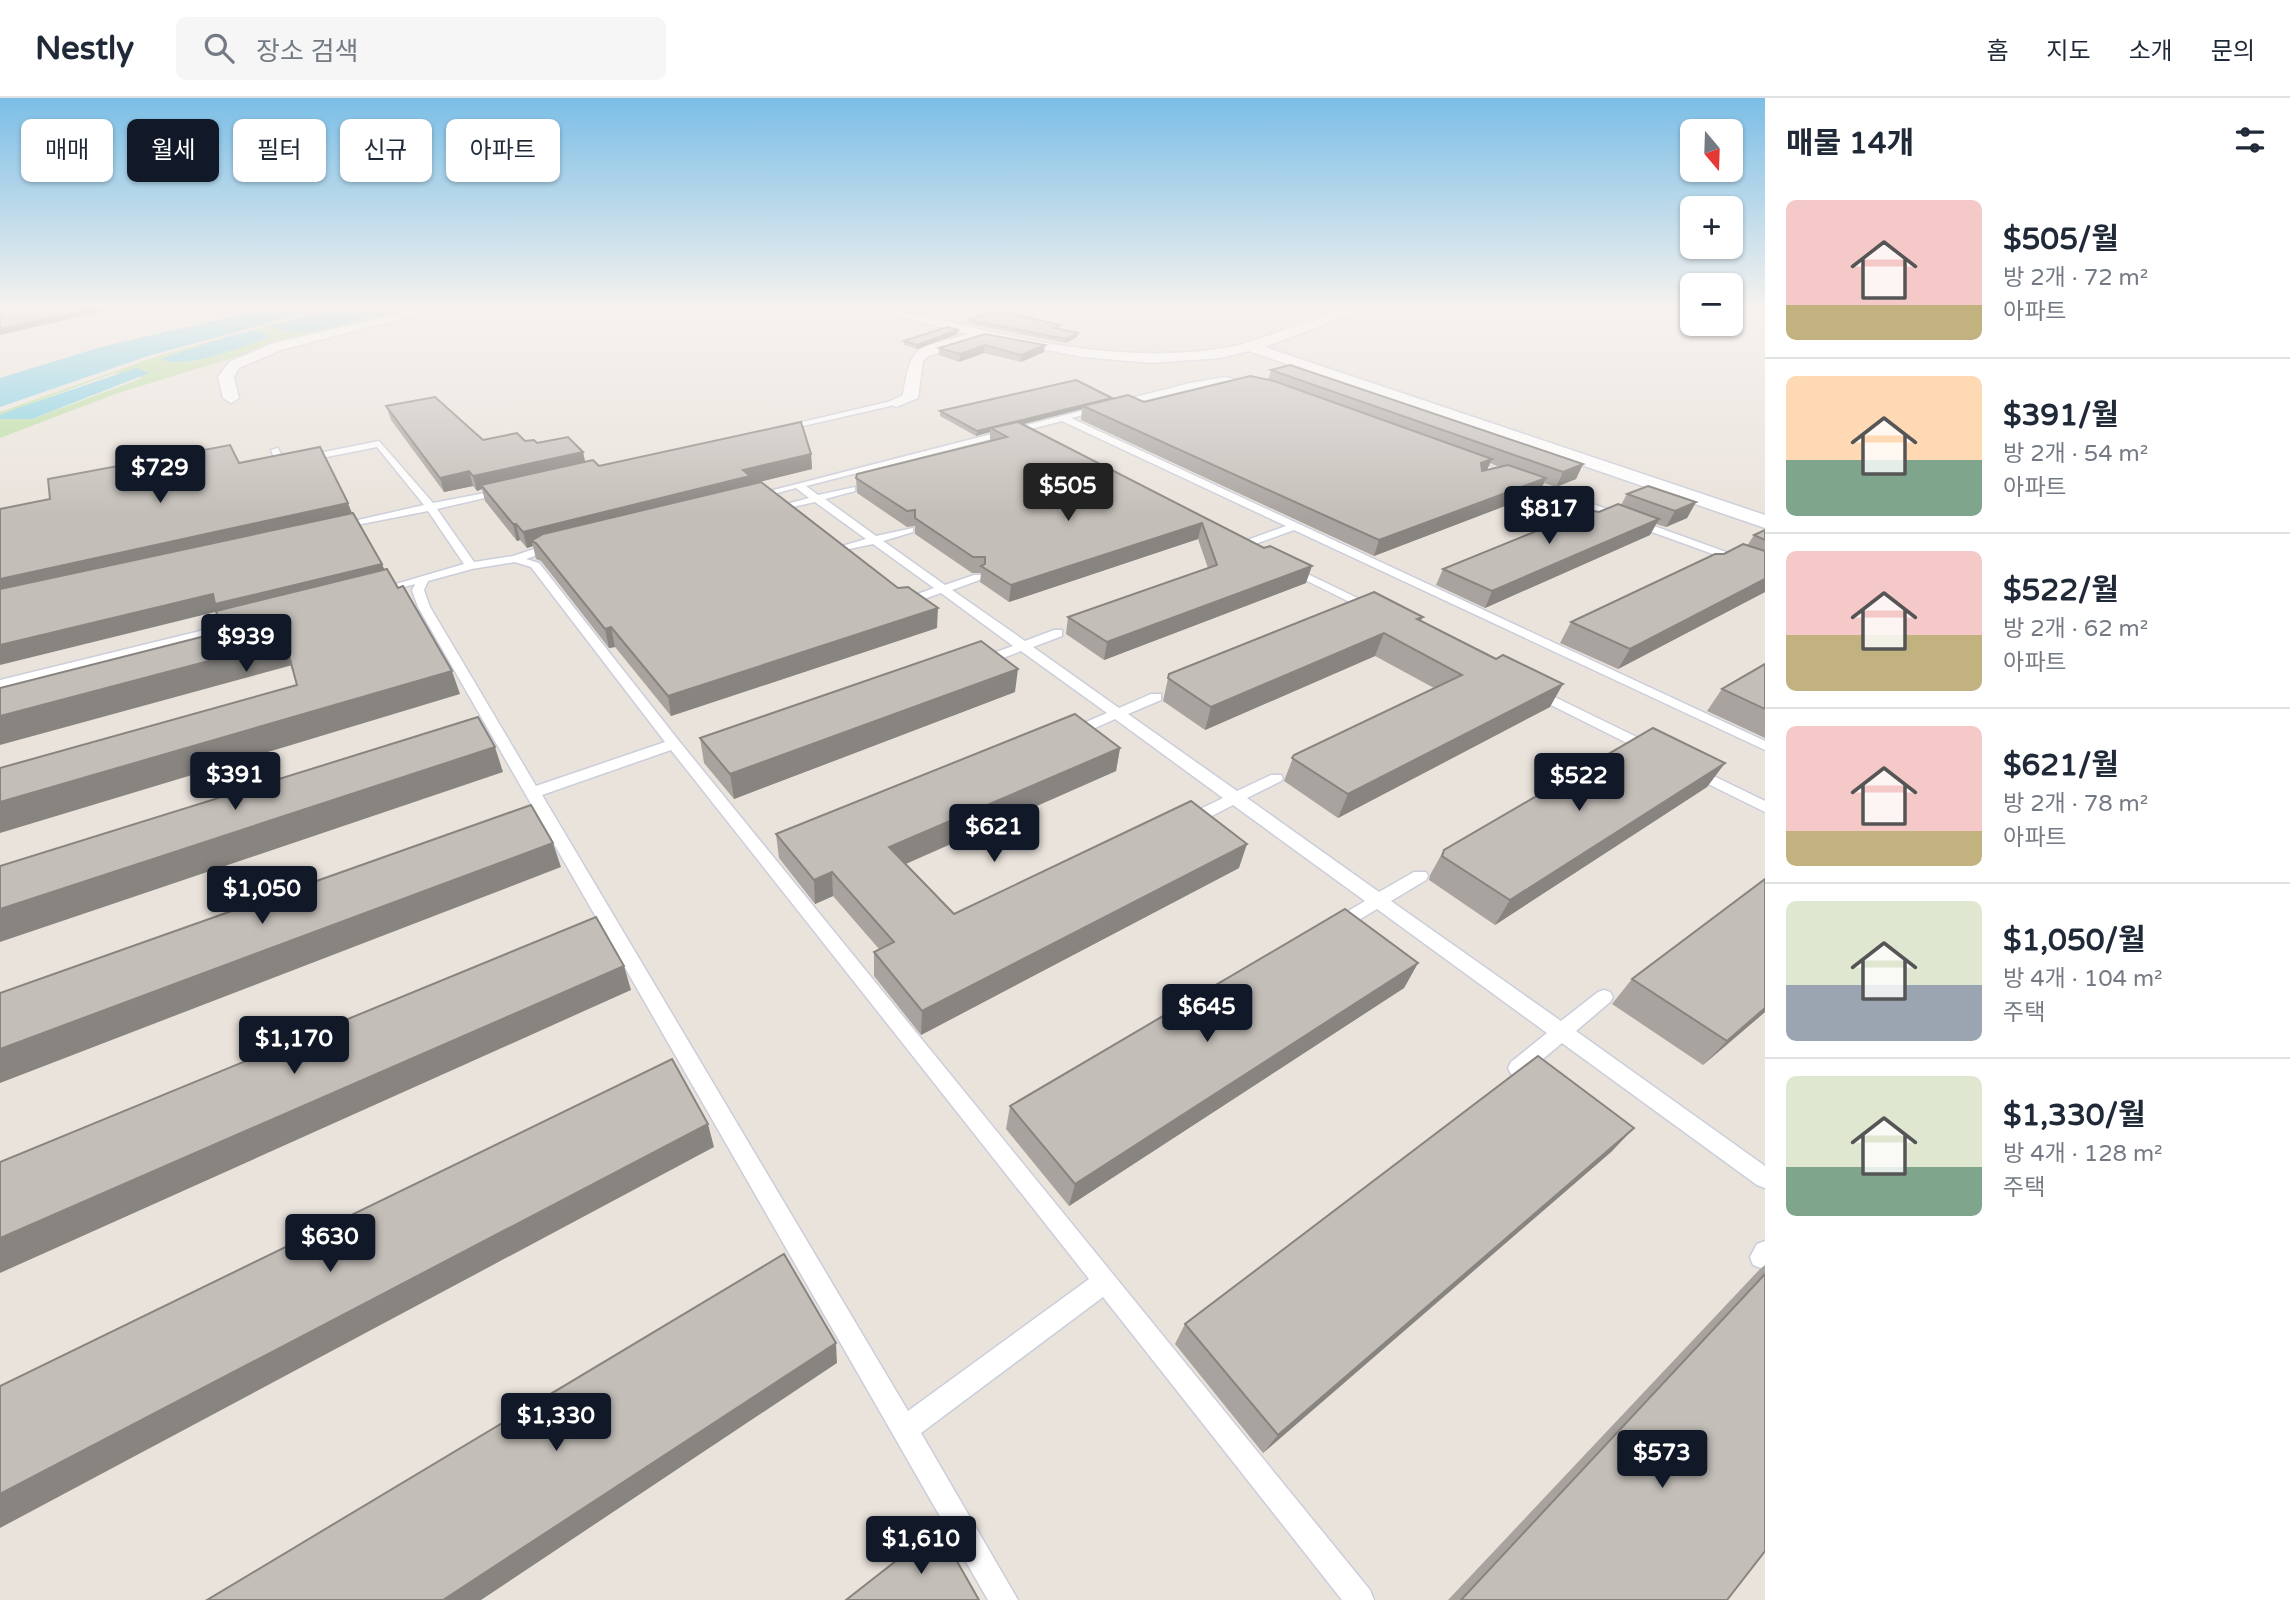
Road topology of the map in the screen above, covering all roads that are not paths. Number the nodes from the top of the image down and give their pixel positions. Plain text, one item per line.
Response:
1 (226, 377) edge
2 (913, 377) edge
3 (1339, 377) edge
4 (1265, 387) edge
5 (231, 398) dead end
6 (895, 402) joint
7 (1063, 418) junction
8 (1017, 430) junction
9 (764, 432) edge
10 (1041, 442) edge
11 (275, 450) dead end
12 (1463, 459) edge
13 (1501, 474) junction
14 (1480, 482) edge
15 (798, 485) junction
16 (517, 488) edge
17 (852, 489) dead end
18 (745, 498) edge
19 (818, 498) junction
20 (430, 506) junction
21 (782, 508) edge
22 (1610, 513) junction
23 (1598, 518) edge
24 (1765, 522) edge
25 (1296, 526) junction
26 (909, 530) edge
27 (323, 531) edge
28 (1231, 539) edge
29 (875, 540) junction
30 (570, 542) edge
31 (1243, 545) junction
32 (839, 551) edge
33 (1256, 551) edge
34 (1730, 558) junction
35 (515, 559) junction
36 (1280, 563) edge
37 (1718, 563) edge
38 (471, 566) junction
39 (1765, 570) edge
40 (978, 577) edge
41 (423, 580) junction
42 (943, 589) junction
43 (370, 593) edge
44 (908, 600) edge
45 (1380, 613) edge
46 (251, 622) edge
47 (1058, 633) dead end
48 (1023, 646) junction
49 (986, 660) edge
50 (0, 684) edge
51 (1529, 688) edge
52 (1156, 697) dead end
53 (1118, 714) junction
54 (1075, 732) edge
55 (674, 744) junction
56 (1765, 746) edge
57 (1666, 757) edge
58 (1678, 763) edge
59 (1276, 778) dead end
60 (534, 792) junction
61 (1236, 798) junction
62 (1765, 807) edge
63 (1197, 817) edge
64 (1420, 876) dead end
65 (1378, 901) junction
66 (1336, 926) edge
67 (1604, 997) dead end
68 (1562, 1032) junction
69 (1518, 1068) edge
70 (1765, 1178) edge
71 (1104, 1282) junction
72 (905, 1429) junction
73 (1004, 1600) edge
74 (1360, 1600) edge

1 - 5 street
2 - 6 street
3 - 24 street
4 - 7 lane
6 - 9 lane
7 - 8 lane
7 - 25 lane
8 - 10 lane
8 - 15 lane
11 - 20 lane
12 - 13 lane
13 - 14 lane
13 - 22 lane
15 - 18 lane
15 - 19 lane
16 - 20 lane
17 - 19 lane
19 - 21 lane
19 - 29 lane
20 - 27 lane
20 - 38 lane
22 - 23 lane
22 - 34 lane
25 - 31 lane
25 - 56 lane
26 - 29 lane
28 - 31 lane
29 - 32 lane
29 - 42 lane
30 - 35 lane
31 - 33 lane
34 - 37 lane
34 - 39 lane
35 - 38 lane
35 - 55 lane
36 - 45 lane
38 - 41 lane
40 - 42 lane
41 - 43 lane
41 - 60 lane
42 - 44 lane
42 - 48 lane
46 - 50 lane
47 - 48 lane
48 - 49 lane
48 - 53 lane
51 - 57 lane
52 - 53 lane
53 - 54 lane
53 - 61 lane
55 - 60 lane
55 - 71 lane
58 - 62 lane
59 - 61 lane
60 - 72 lane
61 - 63 lane
61 - 65 lane
64 - 65 lane
65 - 66 lane
65 - 68 lane
67 - 68 lane
68 - 69 lane
68 - 70 lane
71 - 72 lane
71 - 74 lane
72 - 73 lane

